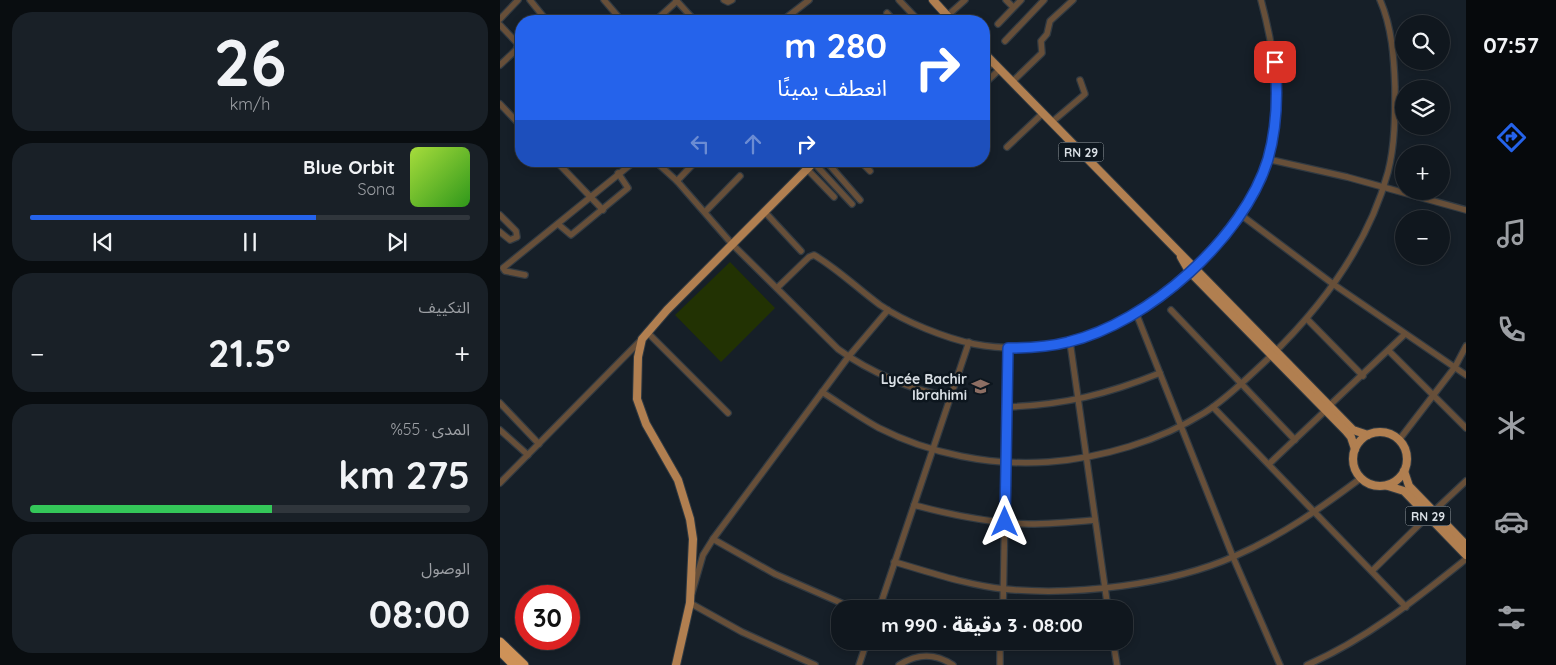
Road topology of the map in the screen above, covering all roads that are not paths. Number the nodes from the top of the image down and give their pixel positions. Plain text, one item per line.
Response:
1 (518, 0) edge
2 (530, 0) edge
3 (604, 0) edge
4 (724, 0) edge
5 (732, 0) edge
6 (809, 0) edge
7 (899, 0) edge
8 (933, 0) edge
9 (964, 0) edge
10 (1006, 0) edge
11 (1020, 0) edge
12 (1044, 0) edge
13 (1074, 0) edge
14 (1261, 0) edge
15 (1380, 0) edge
16 (676, 1) edge
17 (1013, 7) junction
18 (542, 15) edge
19 (617, 15) edge
20 (661, 15) edge
21 (688, 15) edge
22 (790, 15) edge
23 (913, 15) edge
24 (946, 15) edge
25 (953, 15) edge
26 (500, 19) edge
27 (998, 24) dead end
28 (500, 25) edge
29 (515, 41) edge
30 (1004, 41) dead end
31 (515, 51) edge
32 (990, 59) edge
33 (993, 62) junction
34 (990, 65) edge
35 (500, 66) edge
36 (1000, 69) junction
37 (990, 78) edge
38 (1080, 80) dead end
39 (1012, 82) junction
40 (500, 104) edge
41 (1042, 114) junction
42 (515, 120) edge
43 (1052, 122) junction
44 (1007, 147) dead end
45 (1267, 160) junction
46 (562, 167) edge
47 (627, 167) edge
48 (663, 167) edge
49 (690, 167) edge
50 (810, 167) edge
51 (819, 167) edge
52 (831, 167) edge
53 (866, 167) edge
54 (807, 170) junction
55 (870, 171) dead end
56 (618, 174) junction
57 (740, 176) dead end
58 (677, 181) junction
59 (1383, 188) junction
60 (590, 196) junction
61 (834, 197) dead end
62 (860, 200) dead end
63 (852, 204) dead end
64 (603, 210) junction
65 (1466, 210) edge
66 (764, 211) junction
67 (705, 212) junction
68 (500, 215) edge
69 (1241, 215) junction
70 (558, 224) junction
71 (500, 232) edge
72 (732, 244) junction
73 (801, 251) dead end
74 (1192, 269) junction
75 (525, 275) dead end
76 (1333, 284) junction
77 (776, 288) junction
78 (888, 310) junction
79 (1171, 310) dead end
80 (1136, 313) junction
81 (1307, 319) junction
82 (647, 332) junction
83 (1405, 334) junction
84 (642, 339) junction
85 (969, 342) junction
86 (1070, 342) junction
87 (1466, 346) edge
88 (1008, 348) junction
89 (1389, 351) junction
90 (1275, 353) junction
91 (849, 356) junction
92 (1455, 367) junction
93 (1160, 373) junction
94 (1466, 375) edge
95 (1363, 376) junction
96 (1241, 384) junction
97 (822, 392) junction
98 (952, 395) junction
99 (1434, 396) junction
100 (1078, 400) junction
101 (500, 403) edge
102 (1007, 407) junction
103 (1213, 407) junction
104 (1328, 408) junction
105 (728, 413) dead end
106 (1182, 425) junction
107 (1466, 428) edge
108 (500, 430) edge
109 (1368, 435) junction
110 (1295, 440) junction
111 (1399, 440) junction
112 (539, 444) junction
113 (932, 449) junction
114 (1355, 449) junction
115 (528, 455) junction
116 (1086, 457) junction
117 (1005, 462) junction
118 (1269, 464) junction
119 (1404, 472) junction
120 (1361, 478) junction
121 (1466, 482) edge
122 (500, 483) edge
123 (1386, 486) junction
124 (914, 505) junction
125 (1316, 512) junction
126 (1431, 514) junction
127 (1095, 520) junction
128 (1005, 522) junction
129 (713, 539) junction
130 (1466, 545) edge
131 (1233, 557) junction
132 (1466, 557) edge
133 (894, 562) junction
134 (1372, 571) junction
135 (1104, 588) junction
136 (1004, 589) junction
137 (692, 593) junction
138 (834, 600) edge
139 (882, 600) edge
140 (1003, 600) edge
141 (1106, 600) edge
142 (690, 603) junction
143 (1406, 607) junction
144 (500, 642) edge
145 (864, 650) edge
146 (1000, 650) edge
147 (1114, 650) edge
148 (500, 651) edge
149 (514, 665) edge
150 (524, 665) edge
151 (676, 665) edge
152 (815, 665) edge
153 (859, 665) edge
154 (899, 665) edge
155 (954, 665) edge
156 (1000, 665) edge
157 (1116, 665) edge
158 (1280, 665) edge
159 (1307, 665) edge

1 - 26 street
2 - 18 street
3 - 19 street
4 - 5 street
6 - 22 street
7 - 23 street
8 - 24 main road
9 - 25 street
10 - 17 street
11 - 17 street
12 - 30 street
13 - 39 street
14 - 45 street
15 - 59 street
16 - 20 street
16 - 21 street
17 - 27 street
28 - 29 street
31 - 35 street
32 - 33 main road, RN 29
33 - 34 street
33 - 36 main road, RN 29
36 - 37 street
36 - 39 main road, RN 29
38 - 43 street
39 - 41 main road, RN 29
40 - 42 street
41 - 43 main road, RN 29
41 - 44 street
43 - 74 main road, RN 29
45 - 59 street
45 - 69 street
46 - 60 street
47 - 56 street
48 - 58 street
49 - 58 street
50 - 54 main road
51 - 63 street
52 - 62 street
53 - 55 street
54 - 61 street
54 - 66 main road
56 - 60 street
56 - 64 street
57 - 67 street
58 - 67 street
59 - 65 street
59 - 76 street
60 - 64 street
60 - 70 street
64 - 70 street
66 - 72 main road
66 - 73 street
67 - 72 street
68 - 71 street
69 - 74 street
69 - 76 street
70 - 75 street
72 - 77 street
72 - 82 main road
74 - 80 street
74 - 90 main road, RN 29
76 - 81 street
76 - 83 street
77 - 78 street
77 - 91 street
78 - 85 street
78 - 91 street
79 - 96 street
80 - 86 street
80 - 93 street
81 - 90 street
81 - 95 street
82 - 84 main road
82 - 105 street
83 - 89 street
83 - 92 street
84 - 112 street
84 - 137 main road
85 - 88 street
85 - 98 street
86 - 88 street
86 - 100 street
87 - 92 street
88 - 102 street
89 - 95 street
89 - 99 street
90 - 96 street
90 - 104 main road, RN 29
91 - 97 street
91 - 98 street
92 - 94 street
92 - 99 street
93 - 100 street
93 - 106 street
95 - 104 street
96 - 103 street
96 - 110 street
97 - 113 street
97 - 129 street
98 - 113 street
99 - 107 street
99 - 111 street
100 - 102 street
100 - 116 street
101 - 112 street
102 - 117 street
103 - 106 street
103 - 118 street
104 - 109 main road, RN 29
104 - 110 street
104 - 114 main road, RN 29
106 - 116 street
106 - 131 street
108 - 115 street
109 - 111 main road
109 - 114 main road
110 - 118 street
111 - 119 main road
112 - 115 street
113 - 117 street
113 - 124 street
114 - 120 main road
115 - 122 street
116 - 117 street
116 - 127 street
117 - 128 street
118 - 125 street
119 - 123 main road
119 - 126 main road, RN 29
120 - 123 main road
120 - 125 street
121 - 126 street
123 - 126 main road, RN 29
124 - 128 street
124 - 133 street
125 - 131 street
125 - 134 street
126 - 130 main road, RN 29
126 - 132 main road, RN 29
126 - 134 street
127 - 128 street
127 - 135 street
128 - 136 street
129 - 137 street
129 - 138 street
131 - 135 street
131 - 158 street
132 - 143 street
133 - 136 street
133 - 139 street
134 - 143 street
135 - 136 street
135 - 141 street
136 - 140 street
137 - 142 main road
142 - 151 main road
142 - 152 street
143 - 159 street
144 - 150 highway
145 - 153 street
146 - 156 street
147 - 157 street
148 - 149 highway
154 - 155 street

